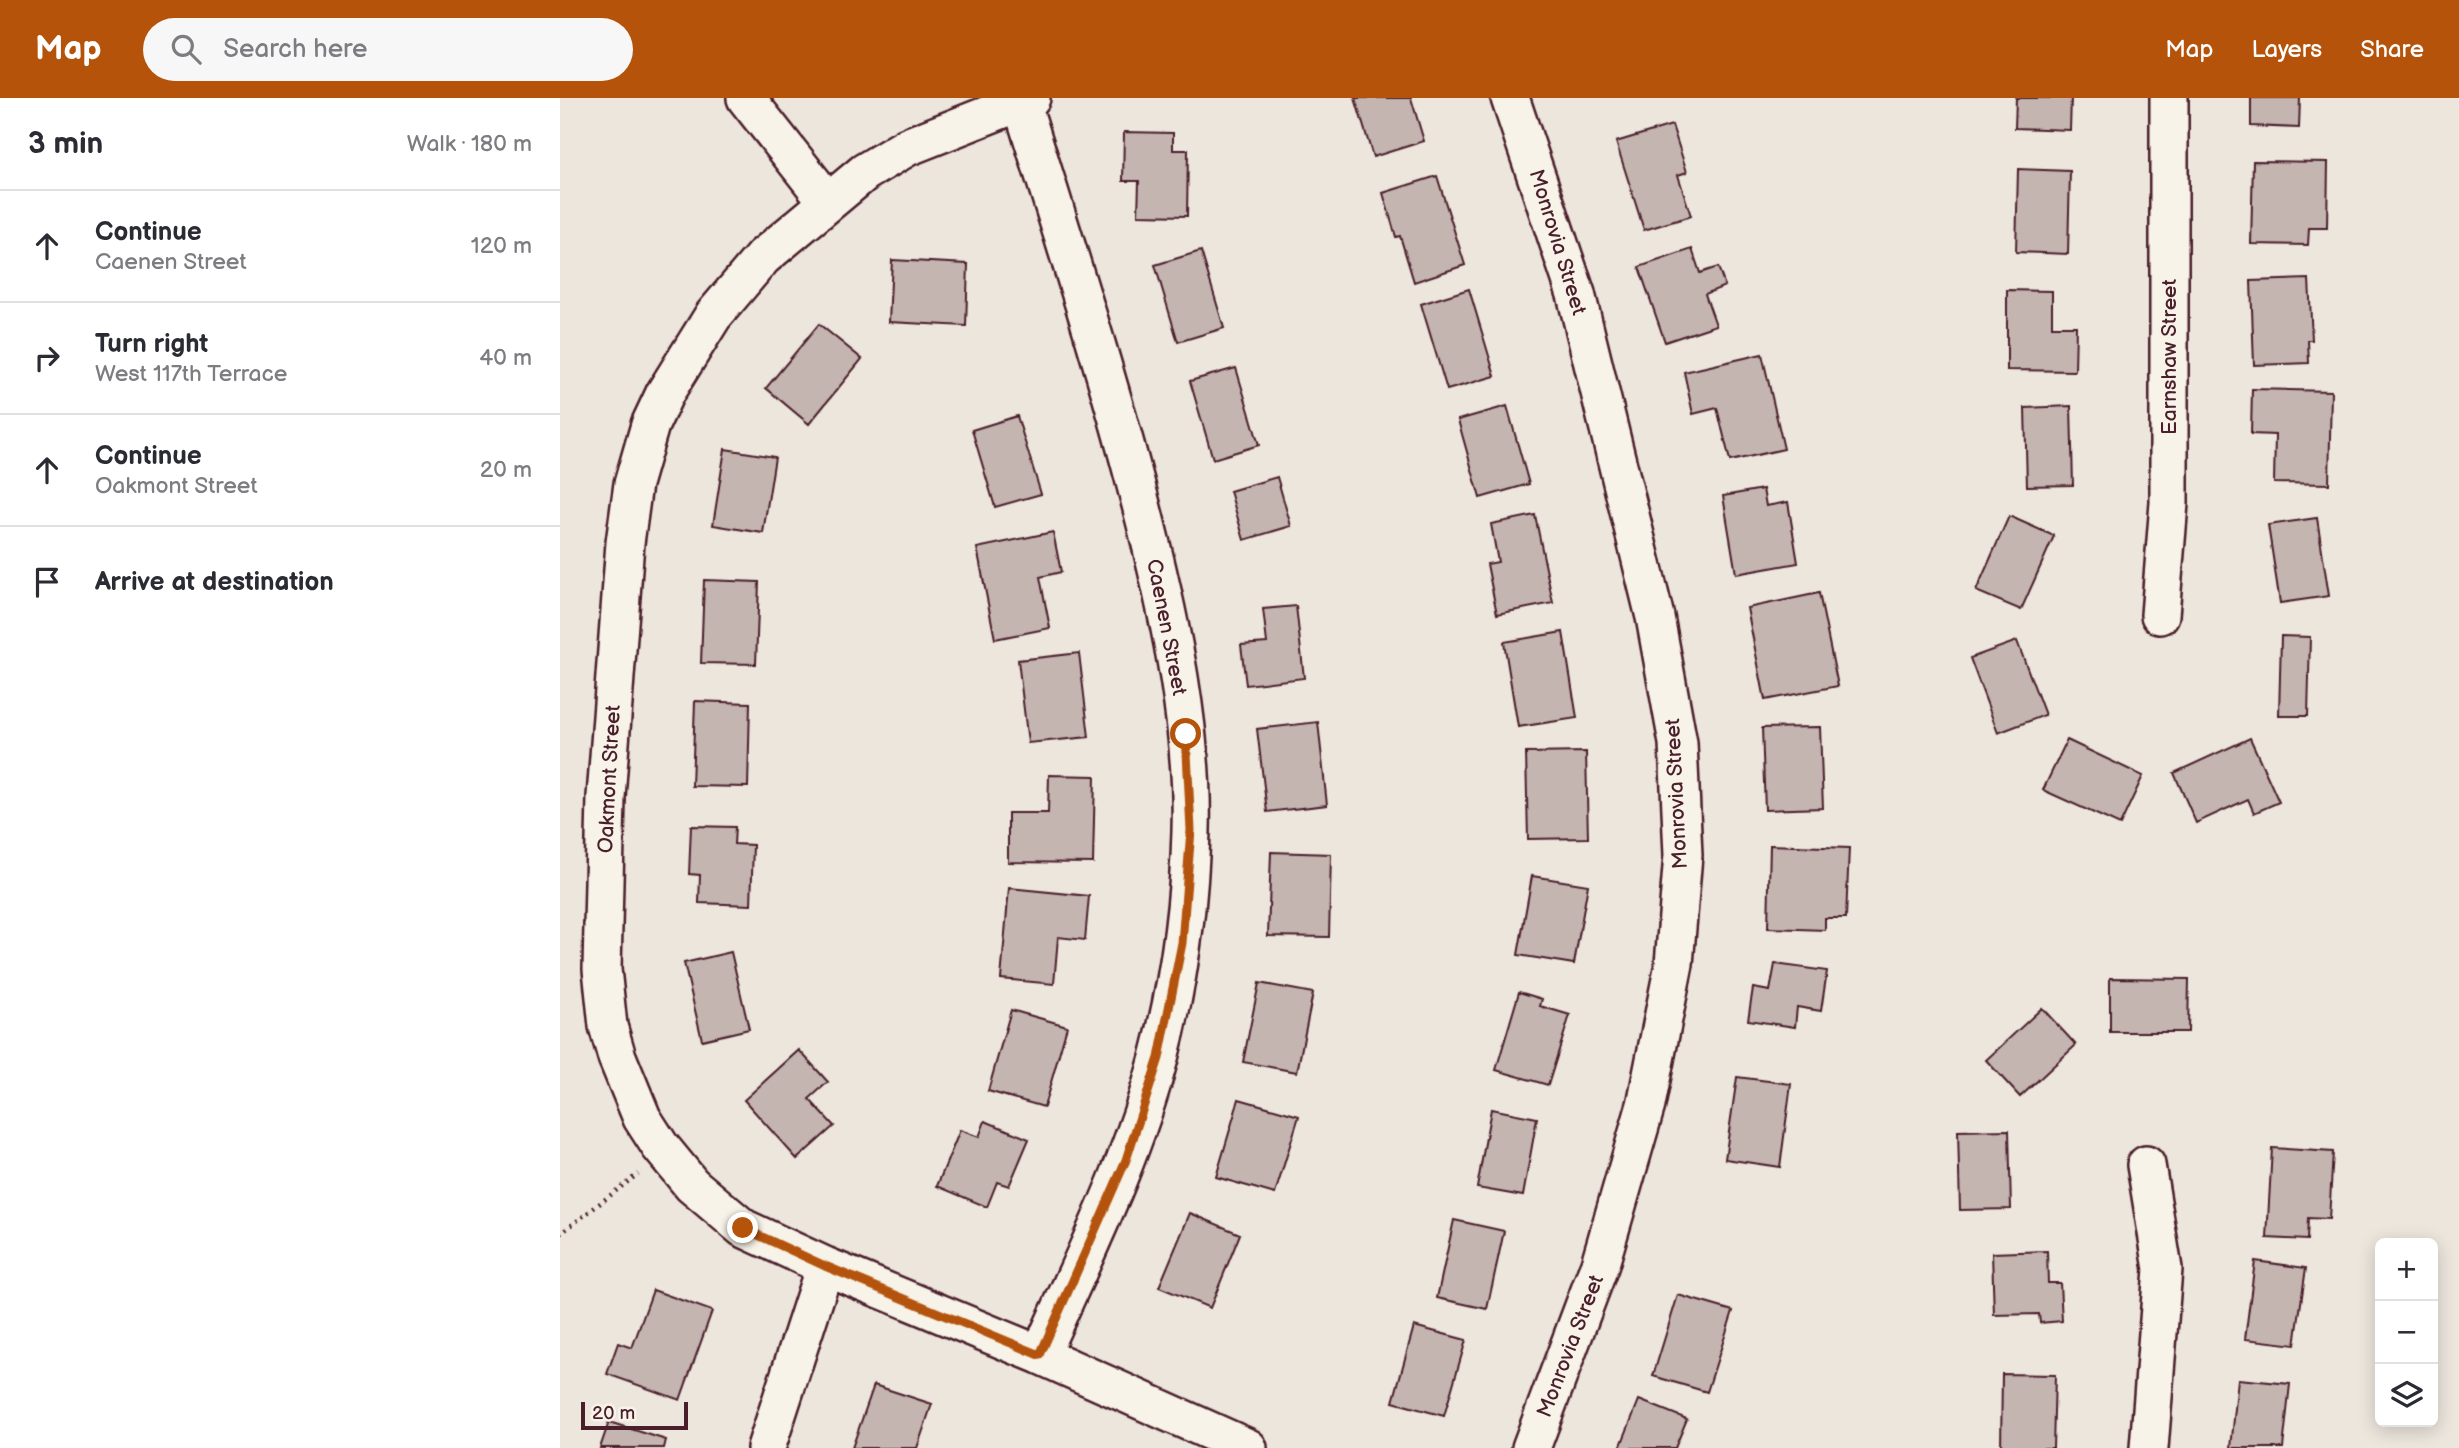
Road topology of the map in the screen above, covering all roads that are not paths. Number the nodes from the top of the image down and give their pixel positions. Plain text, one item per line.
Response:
1 (746, 98) edge
2 (1510, 98) edge
3 (2169, 98) edge
4 (1026, 100) edge
5 (828, 202) junction
6 (2161, 615) dead end
7 (2146, 1166) dead end
8 (825, 1266) junction
9 (1040, 1355) junction
10 (766, 1448) edge
11 (1248, 1448) edge
12 (1531, 1448) edge
13 (2149, 1448) edge

1 - 5 street
2 - 12 street, Monrovia Street
3 - 6 street, Earnshaw Street
4 - 5 street, Oakmont Street
4 - 9 street, Caenen Street
5 - 8 street, Oakmont Street
7 - 13 street
8 - 9 street, Oakmont Street
8 - 10 street
9 - 11 street, Oakmont Street

